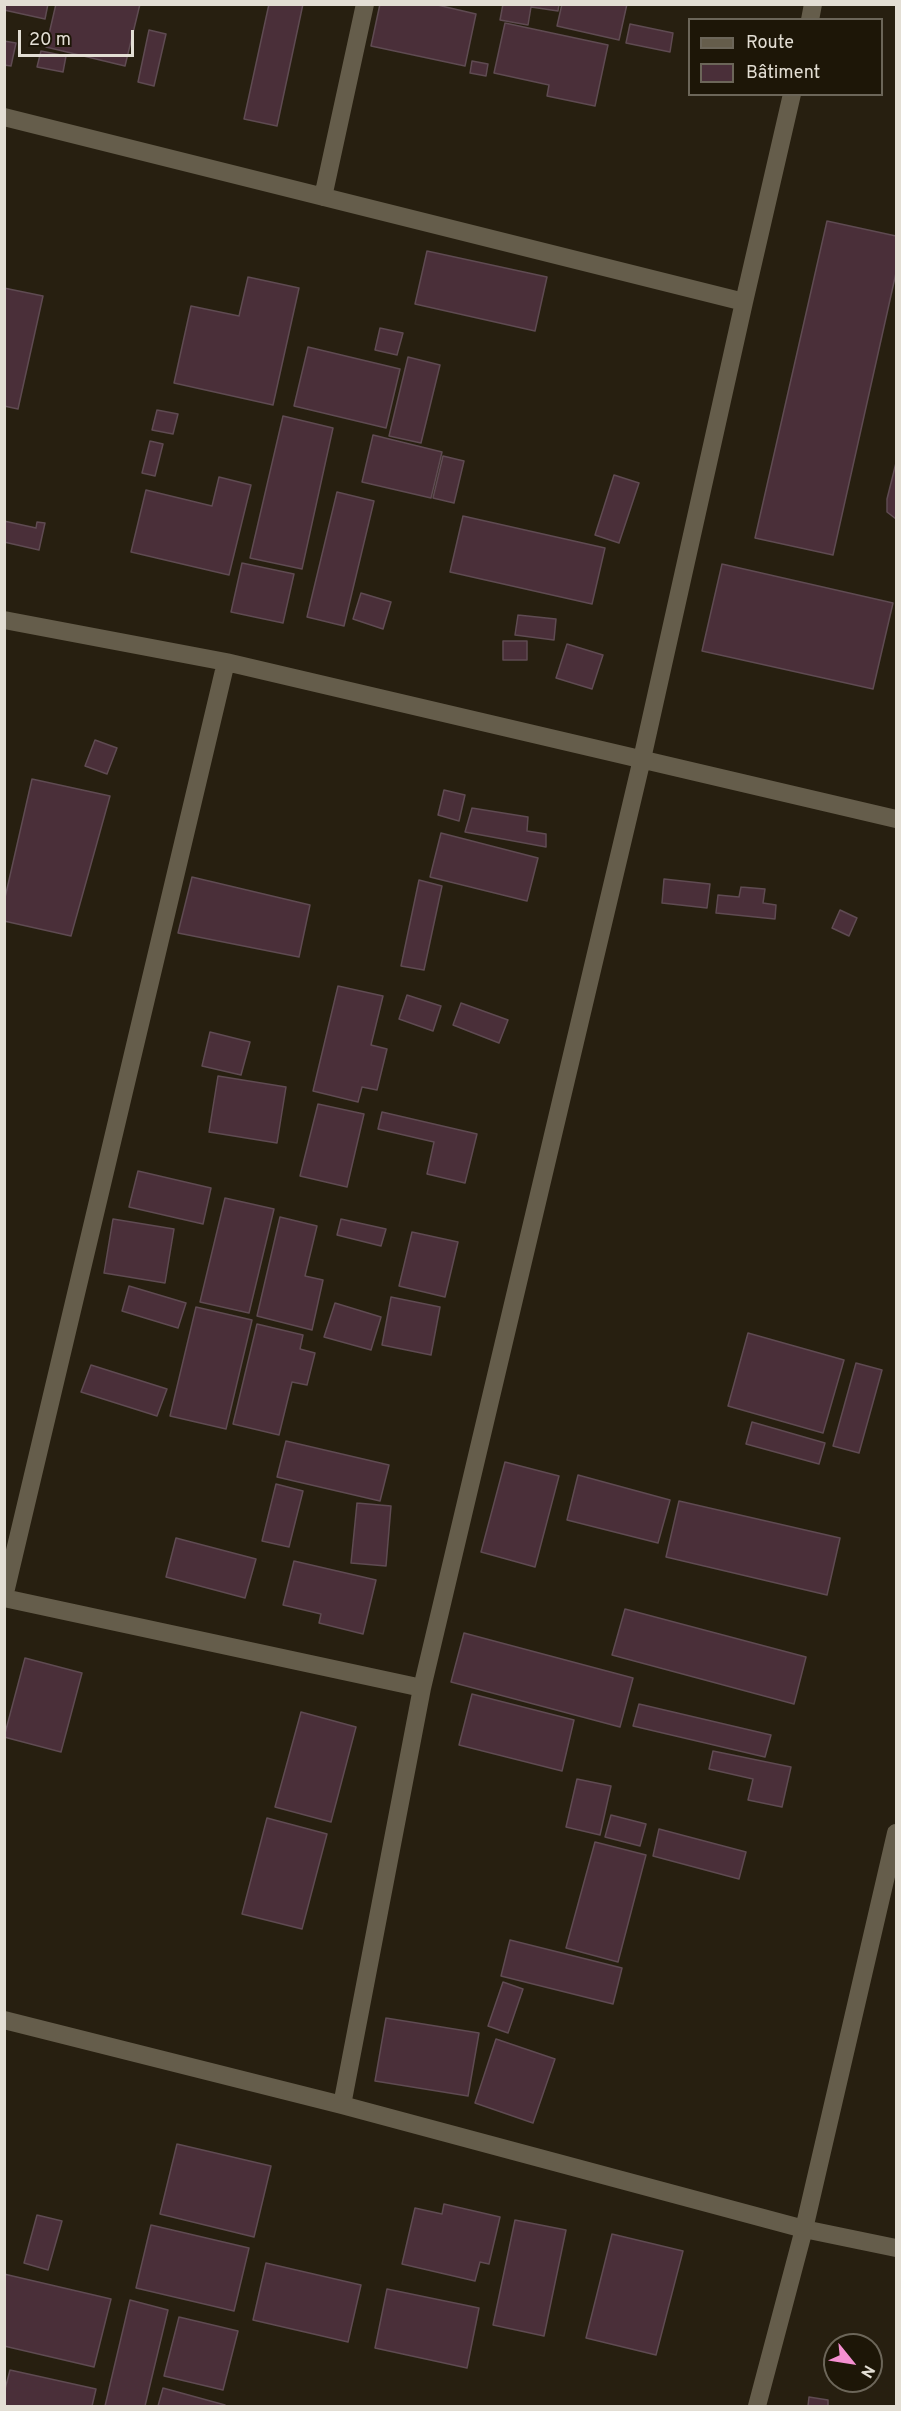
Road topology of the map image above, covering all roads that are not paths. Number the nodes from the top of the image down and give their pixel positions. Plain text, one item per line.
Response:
1 (365, 4) edge
2 (792, 96) edge
3 (4, 117) edge
4 (323, 197) junction
5 (744, 302) junction
6 (4, 620) edge
7 (226, 662) junction
8 (642, 759) junction
9 (897, 819) edge
10 (4, 1597) edge
11 (422, 1688) junction
12 (897, 1833) edge
13 (4, 2020) edge
14 (342, 2105) junction
15 (804, 2229) junction
16 (897, 2248) edge
17 (757, 2406) edge

1 - 4 street
2 - 5 street
3 - 4 street
4 - 5 street
5 - 8 street
6 - 7 street
7 - 8 street
7 - 10 street
8 - 9 street
8 - 11 street
10 - 11 street
11 - 14 street
12 - 15 street
13 - 14 street
14 - 15 street
15 - 16 street
15 - 17 street

